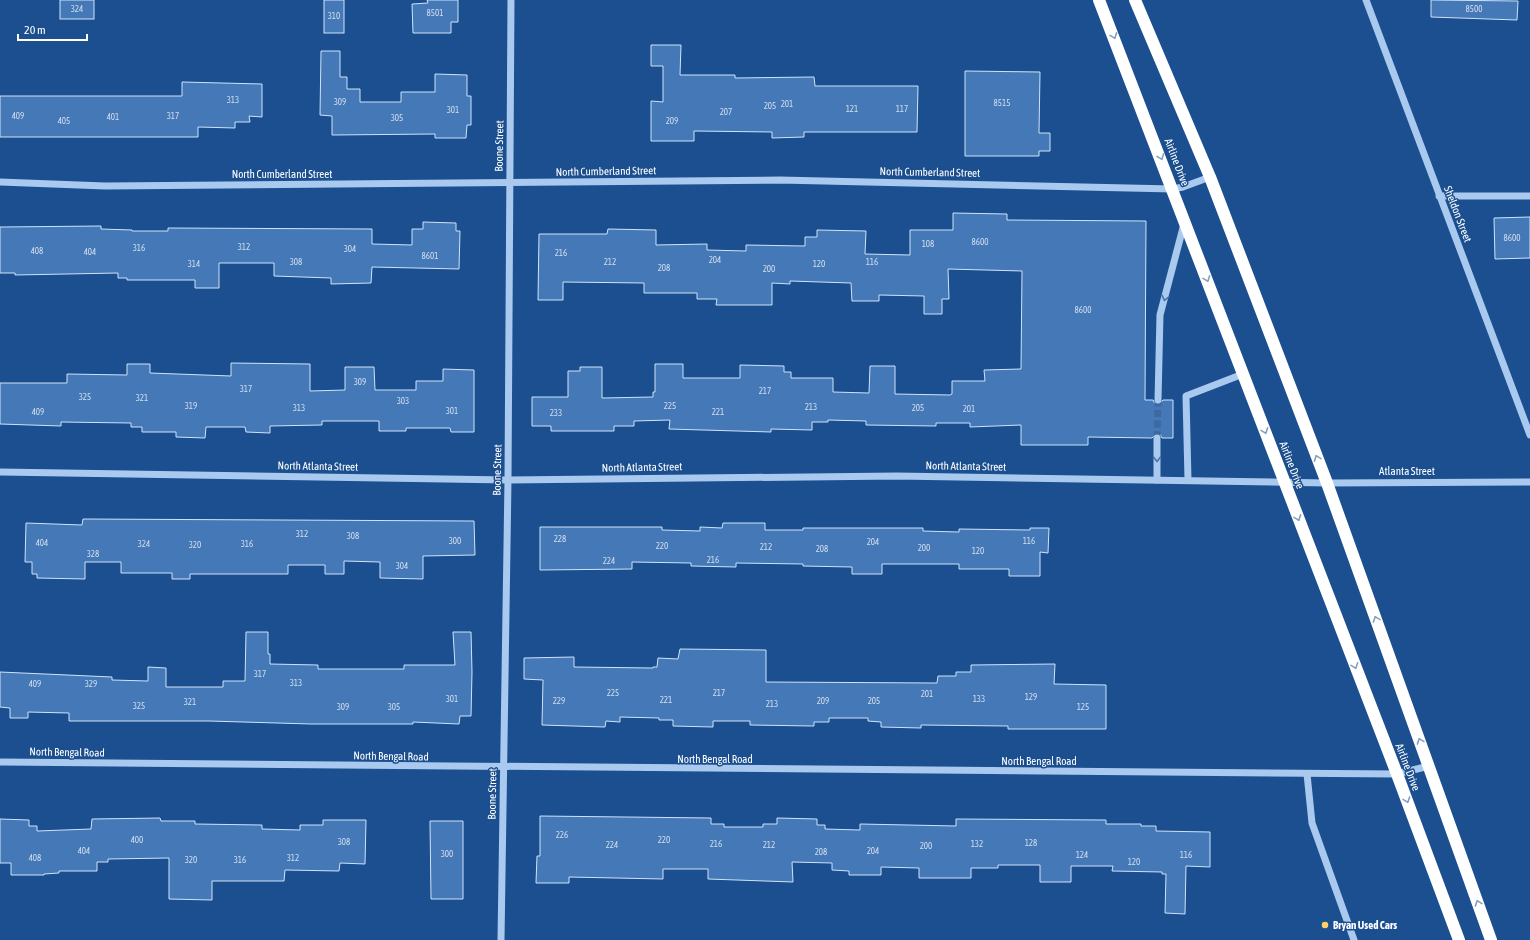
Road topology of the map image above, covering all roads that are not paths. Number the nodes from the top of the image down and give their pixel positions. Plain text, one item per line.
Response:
1 (511, 0) edge
2 (1100, 0) edge
3 (1135, 0) edge
4 (1366, 0) edge
5 (1210, 177) junction
6 (0, 182) edge
7 (510, 183) junction
8 (1173, 189) junction
9 (1439, 196) junction
10 (1530, 196) edge
11 (1185, 220) junction
12 (1243, 374) junction
13 (1158, 400) tunnel mouth
14 (1530, 435) edge
15 (1157, 438) tunnel mouth
16 (0, 472) edge
17 (508, 480) junction
18 (1158, 480) junction
19 (1188, 480) junction
20 (1284, 482) junction
21 (1530, 482) edge
22 (1327, 483) junction
23 (0, 762) edge
24 (1429, 766) junction
25 (503, 768) junction
26 (1306, 774) junction
27 (1397, 774) junction
28 (501, 940) edge
29 (1354, 940) edge
30 (1459, 940) edge
31 (1492, 940) edge

1 - 7 street, Boone Street
2 -> 8 highway, Airline Drive
3 - 5 highway, Airline Drive
4 - 9 street, Sheldon Street
5 - 8 street, North Cumberland Street
22 -> 5 highway, Airline Drive
6 - 7 street, North Cumberland Street
7 - 8 street, North Cumberland Street
7 - 17 street, Boone Street
8 - 11 highway, Airline Drive
9 - 10 street
9 - 14 street, Sheldon Street
11 -> 12 highway, Airline Drive
11 -> 13 street
12 - 19 street
12 -> 20 highway, Airline Drive
15 -> 18 street
16 - 17 street, North Atlanta Street
17 - 18 street, North Atlanta Street
17 - 25 street, Boone Street
18 - 19 street, North Atlanta Street
19 - 20 street, North Atlanta Street
20 - 22 street, Atlanta Street
20 -> 27 highway, Airline Drive
21 - 22 street, Atlanta Street
24 -> 22 highway, Airline Drive
23 - 25 street, North Bengal Road
24 - 27 street, North Bengal Road
31 -> 24 highway, Airline Drive
25 - 26 street, North Bengal Road
25 - 28 street, Boone Street
26 - 27 street, North Bengal Road
26 - 29 street
27 -> 30 highway, Airline Drive

